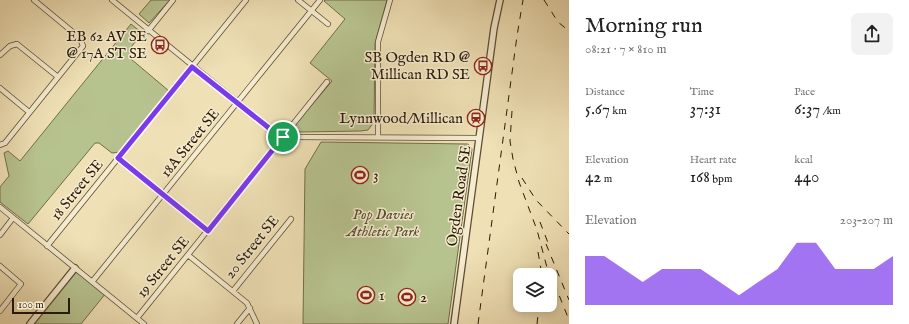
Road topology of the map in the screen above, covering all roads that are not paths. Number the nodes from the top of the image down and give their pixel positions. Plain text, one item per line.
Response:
1 (34, 0) edge
2 (112, 0) edge
3 (173, 0) edge
4 (246, 0) edge
5 (298, 0) edge
6 (320, 0) edge
7 (390, 0) edge
8 (500, 0) edge
9 (311, 11) junction
10 (328, 24) dead end
11 (148, 30) junction
12 (0, 55) edge
13 (192, 67) junction
14 (58, 77) junction
15 (327, 82) dead end
16 (0, 88) edge
17 (237, 103) junction
18 (29, 112) junction
19 (283, 137) junction
20 (378, 137) junction
21 (479, 138) junction
22 (0, 145) edge
23 (118, 158) junction
24 (163, 194) junction
25 (0, 207) edge
26 (13, 218) junction
27 (291, 219) dead end
28 (208, 231) junction
29 (0, 235) edge
30 (47, 246) junction
31 (188, 255) junction
32 (0, 266) edge
33 (75, 268) junction
34 (92, 282) junction
35 (233, 291) junction
36 (250, 308) junction
37 (0, 311) edge
38 (137, 318) junction
39 (30, 324) edge
40 (144, 324) edge
41 (237, 324) edge
42 (257, 324) edge
43 (454, 324) edge

1 - 14 street
2 - 11 street
3 - 11 street
4 - 13 street, 18 Street SE
5 - 9 street
6 - 9 street, 18A Street SE
7 - 20 street
8 - 21 street, Ogden Road SE
9 - 10 street
9 - 17 street, 18A Street SE
11 - 13 street
12 - 14 street
13 - 17 street
13 - 23 street, 18 Street SE
14 - 18 street
15 - 19 street, 19 Street SE
16 - 18 street
17 - 19 street
17 - 24 street, 18A Street SE
18 - 22 street
19 - 20 street
19 - 28 street, 19 Street SE
20 - 21 street
21 - 43 street, Ogden Road SE
23 - 24 street
23 - 30 street, 18 Street SE
24 - 28 street
24 - 34 street, 18A Street SE
25 - 26 street
26 - 29 street
26 - 30 street
27 - 35 street, 20 Street SE
28 - 31 street, 19 Street SE
30 - 33 street
31 - 35 street
31 - 38 street, 19 Street SE
32 - 37 street
33 - 34 street
33 - 39 street
34 - 38 street
35 - 36 street
36 - 41 street
36 - 42 street
38 - 40 street

